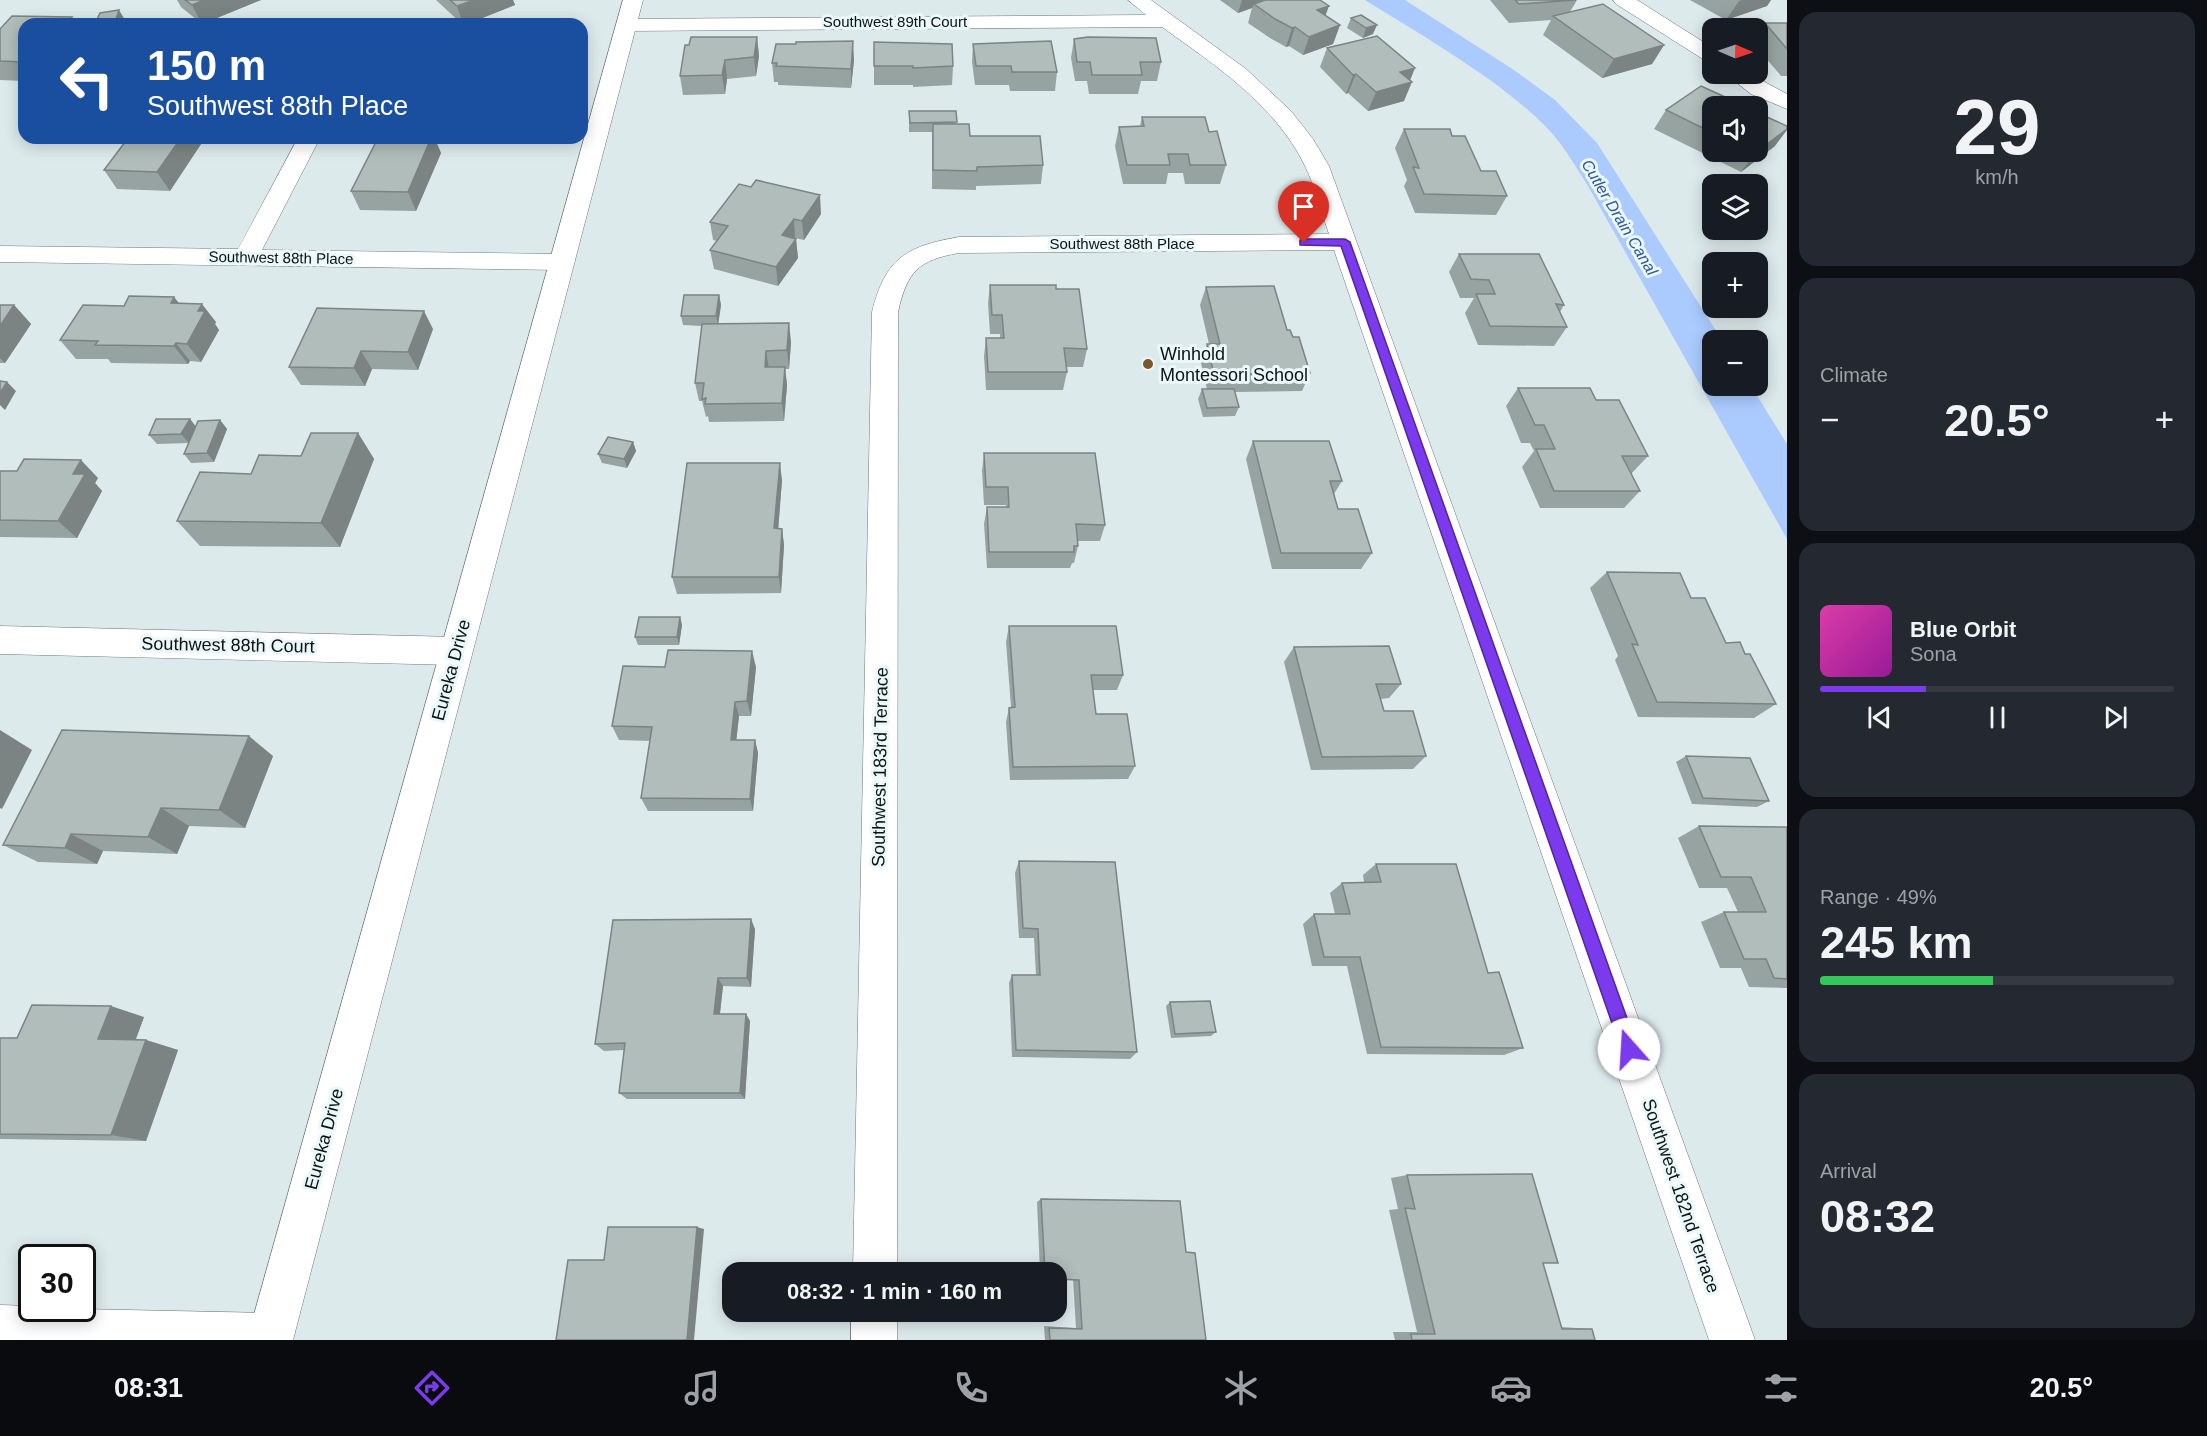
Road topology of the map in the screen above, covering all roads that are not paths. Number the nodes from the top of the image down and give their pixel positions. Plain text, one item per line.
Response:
1 (1138, 0) edge
2 (1623, 0) edge
3 (629, 12) edge
4 (1165, 21) junction
5 (1702, 50) edge
6 (1754, 84) edge
7 (1782, 100) edge
8 (306, 144) edge
9 (1345, 242) junction
10 (0, 254) edge
11 (246, 257) junction
12 (562, 262) junction
13 (904, 266) joint
14 (0, 640) edge
15 (456, 651) junction
16 (875, 1262) edge
17 (874, 1322) edge
18 (0, 1328) edge
19 (270, 1338) edge
20 (874, 1340) edge
21 (1732, 1340) edge

1 - 4 street, Southwest 182nd Terrace
2 - 5 street
3 - 4 street, Southwest 89th Court
3 - 12 street, Eureka Drive
4 - 9 street, Southwest 182nd Terrace
6 - 7 street
8 - 11 street
9 - 13 street, Southwest 88th Place
9 - 21 street, Southwest 182nd Terrace
10 - 11 street, Southwest 88th Place
11 - 12 street, Southwest 88th Place
12 - 15 street, Eureka Drive
13 - 16 street, Southwest 183rd Terrace
14 - 15 street, Southwest 88th Court
15 - 19 street, Eureka Drive
17 - 20 street
18 - 19 street

